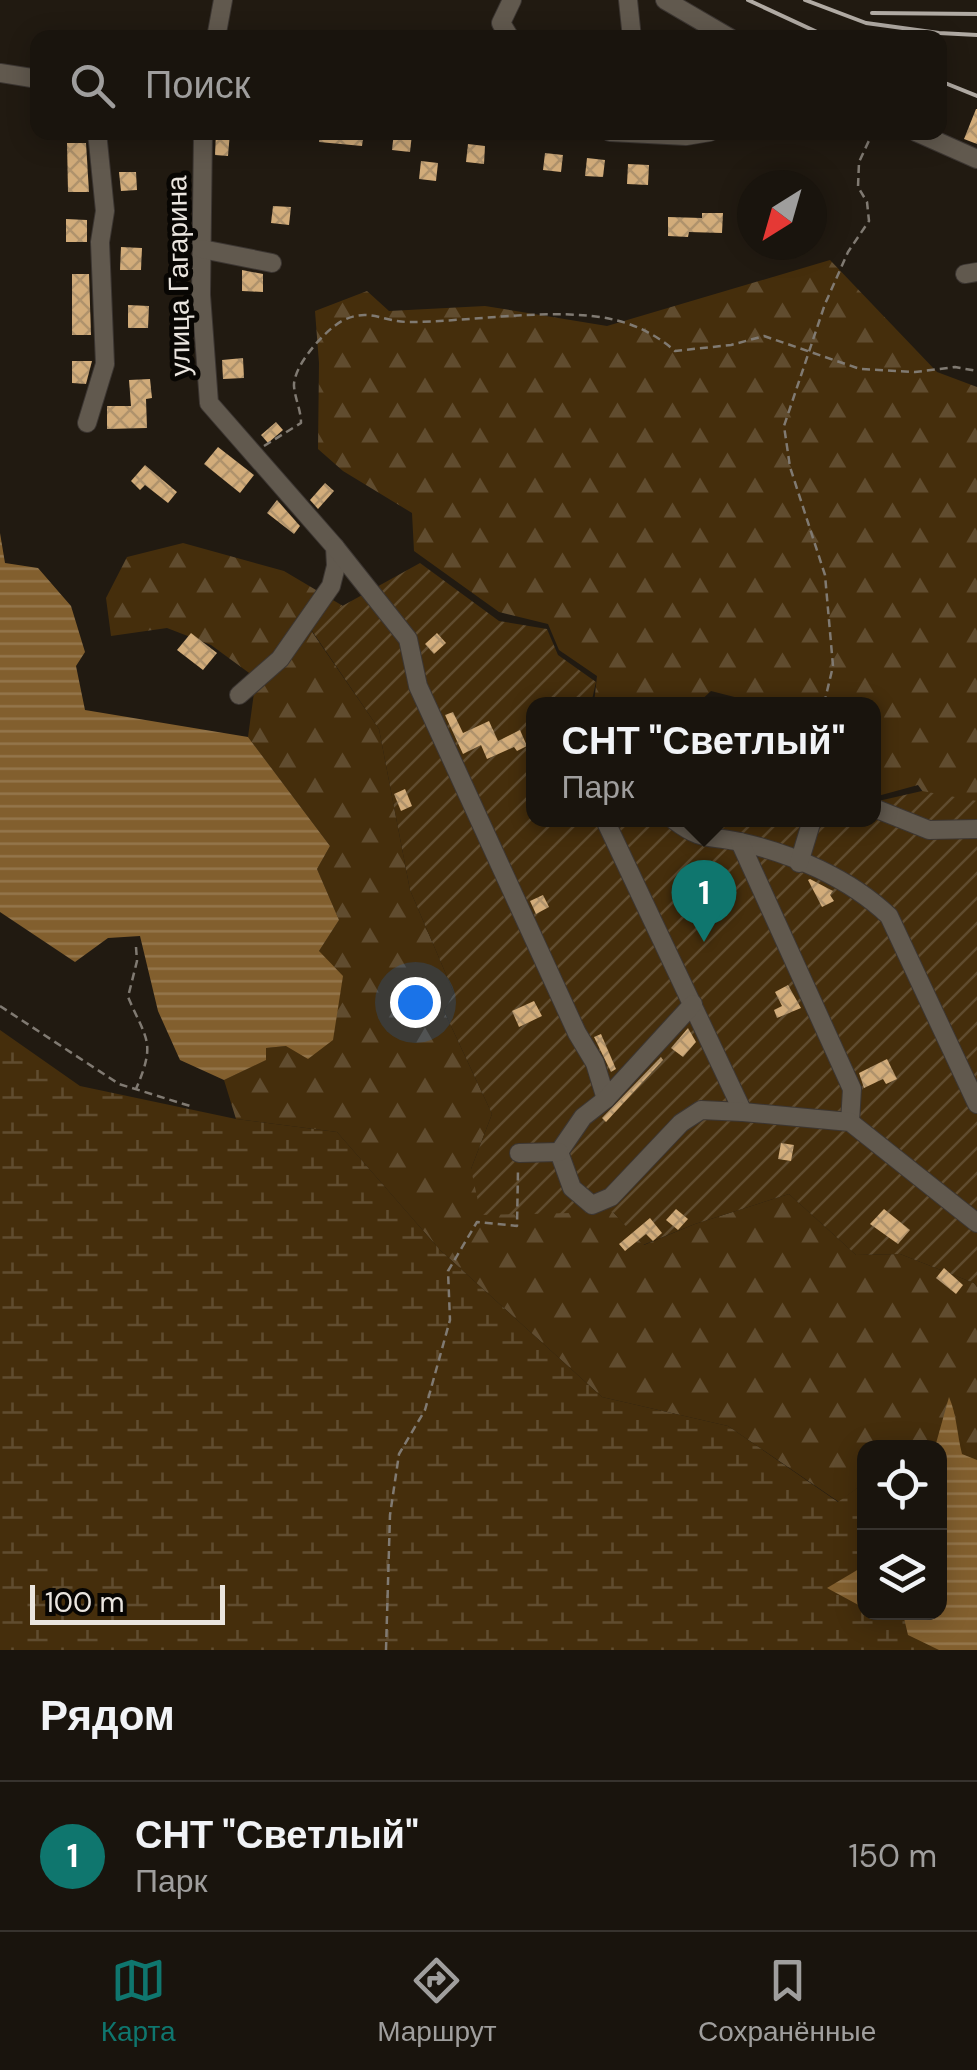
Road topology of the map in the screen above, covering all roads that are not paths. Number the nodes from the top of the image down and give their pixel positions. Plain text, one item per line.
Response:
1 (223, 0) edge
2 (512, 0) edge
3 (628, 0) edge
4 (665, 0) edge
5 (217, 30) edge
6 (506, 30) edge
7 (631, 30) edge
8 (716, 30) edge
9 (0, 73) edge
10 (30, 78) edge
11 (98, 140) edge
12 (203, 140) edge
13 (934, 140) edge
14 (977, 159) edge
15 (202, 249) junction
16 (272, 263) dead end
17 (87, 423) dead end
18 (336, 547) junction
19 (239, 695) dead end
20 (881, 811) edge
21 (608, 827) edge
22 (683, 827) edge
23 (810, 827) edge
24 (977, 828) edge
25 (740, 842) junction
26 (799, 863) junction
27 (693, 1004) junction
28 (606, 1099) junction
29 (977, 1104) edge
30 (743, 1112) junction
31 (850, 1122) junction
32 (559, 1152) junction
33 (518, 1153) road end
34 (977, 1222) edge

1 - 5 street
2 - 6 street
3 - 7 street
4 - 8 street
9 - 10 street
11 - 17 street
12 - 15 street, улица Гагарина
13 - 14 street
15 - 16 street
15 - 18 street, улица Гагарина
18 - 19 street
18 - 28 street, улица Гагарина
20 - 24 street
21 - 27 street
22 - 25 street
23 - 26 street
25 - 26 street
25 - 31 street
26 - 29 street
27 - 28 street
27 - 30 street
28 - 32 street
30 - 31 street
30 - 32 street
31 - 34 street
32 - 33 street

